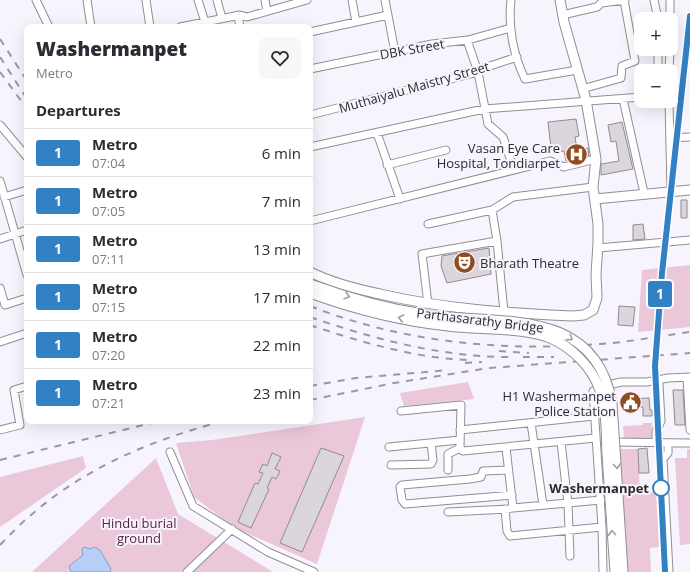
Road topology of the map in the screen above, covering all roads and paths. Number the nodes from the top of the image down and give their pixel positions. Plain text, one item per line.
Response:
1 (36, 0) edge
2 (87, 0) edge
3 (146, 0) edge
4 (198, 0) edge
5 (217, 0) edge
6 (265, 0) edge
7 (307, 0) edge
8 (352, 0) edge
9 (385, 0) edge
10 (511, 0) edge
11 (560, 0) edge
12 (624, 0) edge
13 (654, 0) edge
14 (670, 0) edge
15 (291, 2) edge
16 (267, 11) junction
17 (657, 12) edge
18 (670, 12) edge
19 (388, 15) junction
20 (562, 15) junction
21 (238, 16) junction
22 (222, 18) junction
23 (205, 22) junction
24 (356, 22) junction
25 (48, 24) edge
26 (91, 24) edge
27 (150, 24) edge
28 (195, 24) edge
29 (239, 24) edge
30 (313, 31) edge
31 (511, 32) junction
32 (467, 40) junction
33 (395, 52) junction
34 (517, 56) junction
35 (313, 68) edge
36 (577, 70) junction
37 (478, 72) junction
38 (582, 89) junction
39 (634, 97) edge
40 (623, 99) junction
41 (586, 100) junction
42 (484, 108) junction
43 (669, 108) edge
44 (313, 114) edge
45 (0, 125) edge
46 (377, 132) junction
47 (3, 133) edge
48 (670, 138) junction
49 (690, 138) edge
50 (313, 147) edge
51 (446, 150) dead end
52 (24, 154) edge
53 (596, 158) junction
54 (387, 164) junction
55 (514, 170) junction
56 (0, 181) edge
57 (593, 187) junction
58 (690, 190) edge
59 (24, 191) edge
60 (671, 191) junction
61 (644, 193) junction
62 (4, 197) junction
63 (400, 199) junction
64 (595, 199) junction
65 (492, 210) junction
66 (313, 220) edge
67 (428, 224) dead end
68 (24, 231) edge
69 (15, 234) junction
70 (0, 239) edge
71 (690, 240) edge
72 (498, 241) junction
73 (598, 248) junction
74 (24, 265) edge
75 (313, 273) edge
76 (313, 285) edge
77 (0, 288) edge
78 (313, 294) edge
79 (24, 299) edge
80 (428, 304) junction
81 (504, 312) junction
82 (24, 334) edge
83 (0, 342) edge
84 (688, 378) edge
85 (659, 384) dead end
86 (24, 387) edge
87 (401, 411) dead end
88 (594, 416) junction
89 (531, 423) junction
90 (0, 430) edge
91 (460, 430) junction
92 (690, 430) edge
93 (460, 440) junction
94 (596, 440) junction
95 (561, 442) junction
96 (431, 443) junction
97 (656, 443) junction
98 (668, 443) junction
99 (690, 443) edge
100 (534, 444) junction
101 (389, 447) dead end
102 (506, 448) junction
103 (461, 449) junction
104 (170, 452) dead end
105 (391, 465) dead end
106 (448, 470) dead end
107 (508, 470) junction
108 (512, 495) junction
109 (601, 500) junction
110 (568, 504) junction
111 (543, 505) junction
112 (513, 508) junction
113 (505, 509) junction
114 (448, 512) dead end
115 (602, 527) junction
116 (232, 529) junction
117 (569, 530) junction
118 (570, 556) dead end
119 (187, 572) edge
120 (314, 572) edge
121 (603, 572) edge
122 (615, 572) edge
123 (623, 572) edge
124 (669, 572) edge

1 - 25 street
2 - 26 street
3 - 27 street
4 - 23 street
5 - 22 street
6 - 16 street
7 - 15 street
8 - 24 street
9 - 19 street
10 - 31 street
11 - 20 main road
12 - 20 street
12 - 38 street
13 - 17 street
14 - 18 street
15 - 16 street
16 - 21 street
19 - 24 street
19 - 33 street
20 - 36 main road
21 - 22 street
21 - 29 street
22 - 23 street
23 - 28 street
24 - 30 street
31 - 32 street, DBK Street
31 - 34 street
32 - 33 street, DBK Street
32 - 37 street
33 - 35 street, DBK Street
34 - 36 street
34 - 37 street, Muthaiyalu Maistry Street
36 - 38 main road
37 - 42 street
37 - 44 street, Muthaiyalu Maistry Street
38 - 41 main road
39 - 40 street
40 - 41 street
40 - 61 street
41 - 42 street
41 - 53 main road
42 - 46 street
42 - 55 street
43 - 48 street
45 - 47 street
46 - 50 street
46 - 54 street
47 - 52 street
48 - 49 street
48 - 60 street
51 - 54 street
53 - 55 street
53 - 57 main road
54 - 63 street
55 - 63 street
56 - 62 street
57 - 64 main road
57 - 65 street
58 - 60 main road
59 - 62 street
60 - 61 main road
61 - 64 main road
62 - 69 street
63 - 66 street
64 - 73 main road
65 - 67 street
65 - 72 street
68 - 69 street
69 - 70 street
69 - 74 street
71 - 73 street
72 - 80 street
72 - 81 street
73 - 81 main road
75 - 80 main road
76 -> 123 main road, Parthasarathy Bridge, bridge
77 - 79 street
122 -> 78 main road, Parthasarathy Bridge, bridge
80 - 81 main road
82 - 83 street
84 - 88 street
84 - 92 street
85 - 97 street
86 - 90 street
87 - 91 street
88 - 89 street
88 - 94 street
89 - 91 street
89 - 100 street
91 - 93 street
93 - 96 street
93 - 103 street
94 - 95 street
94 - 97 street
94 - 109 street
95 - 100 street
95 - 110 street
96 - 101 street
96 - 105 street
97 - 98 street
98 - 99 street
98 - 124 street
100 - 102 street
100 - 111 street
102 - 103 street
102 - 107 street
103 - 106 street
104 - 116 street
107 - 108 street
107 - 108 street
108 - 112 street
109 - 110 street
109 - 115 street
110 - 111 street
110 - 117 street
111 - 112 street
112 - 113 street
113 - 114 street
113 - 117 street
115 - 117 street
115 - 121 street
116 - 119 street
116 - 120 street
117 - 118 street

